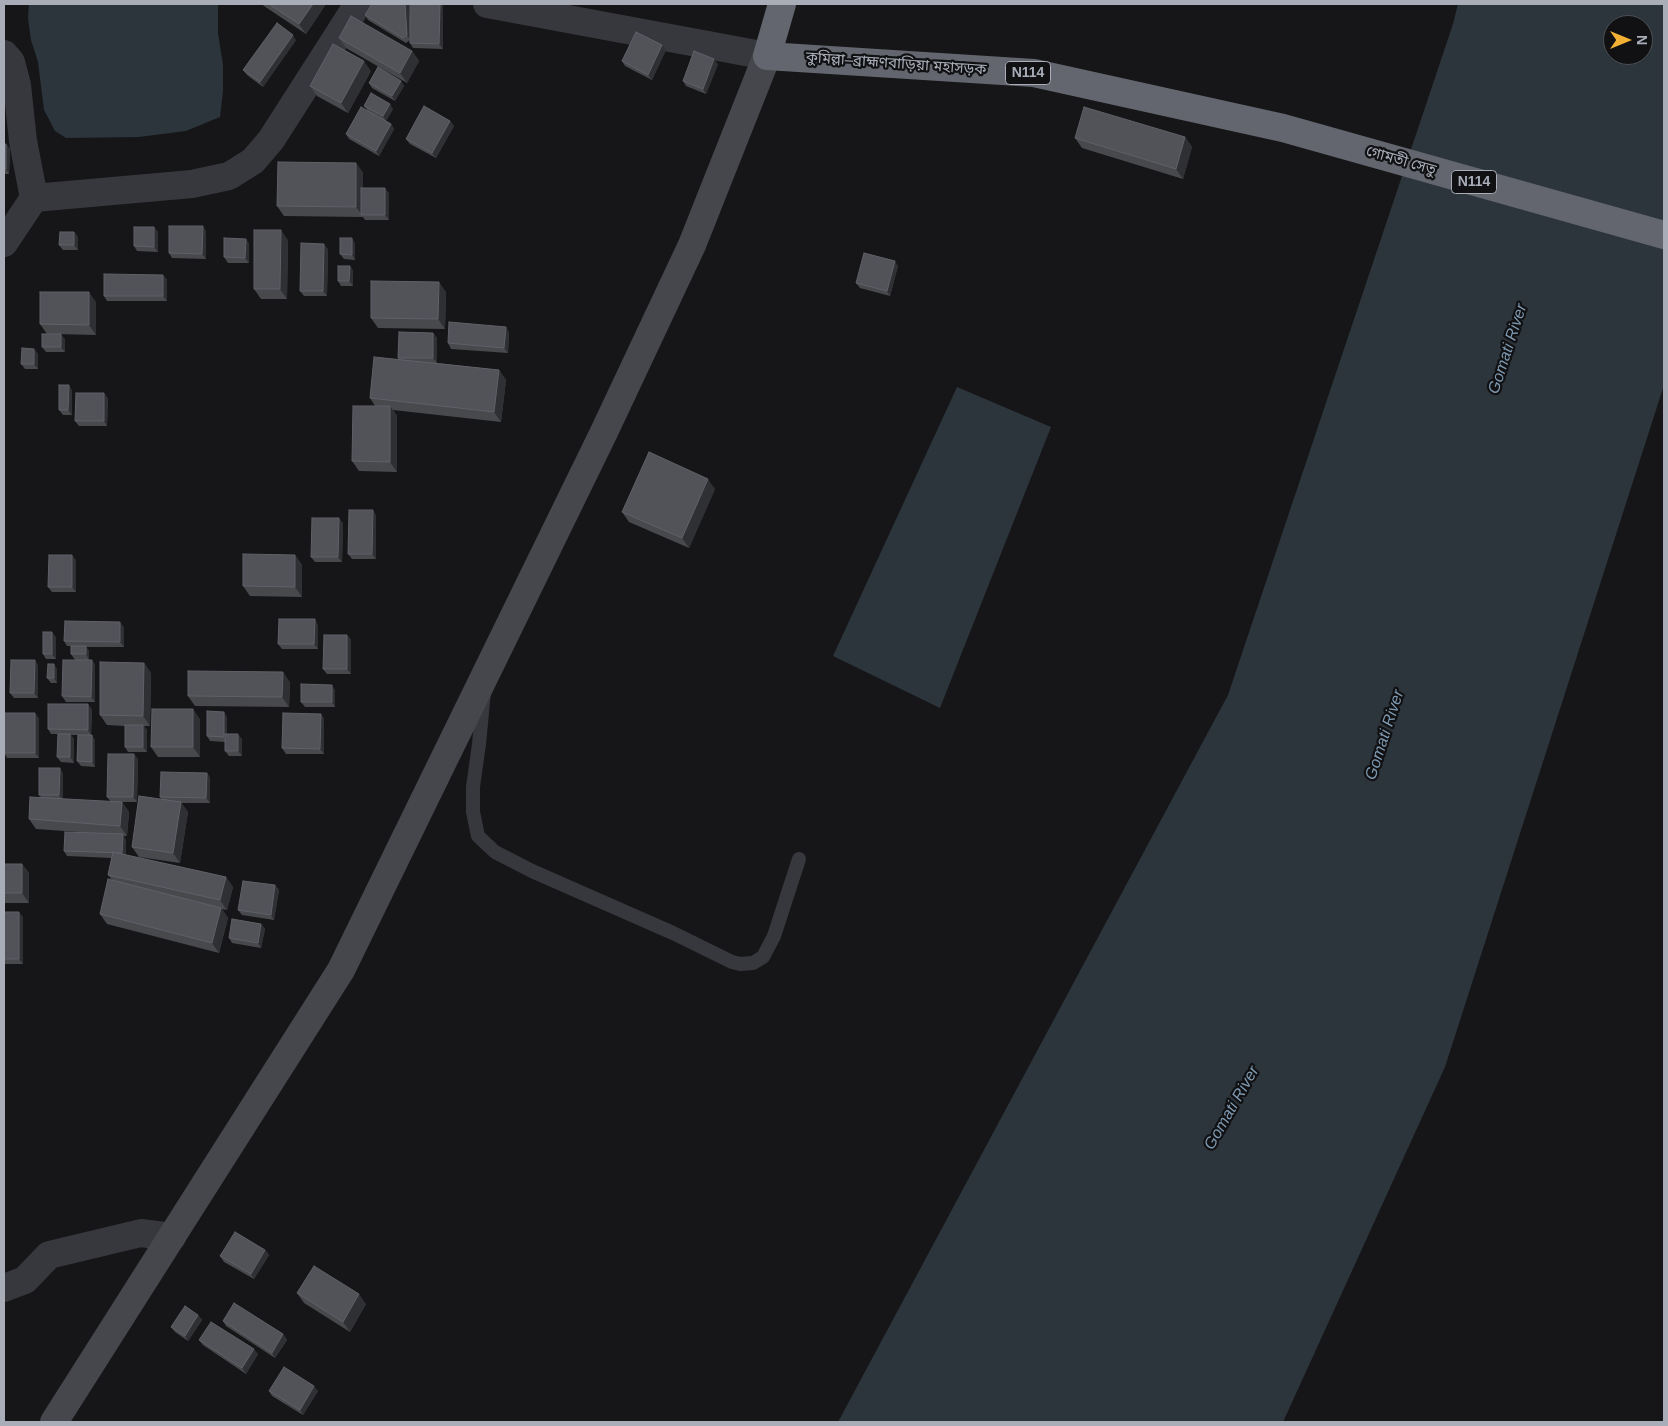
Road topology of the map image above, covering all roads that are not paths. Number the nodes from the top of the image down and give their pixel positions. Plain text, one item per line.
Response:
1 (358, 4) edge
2 (487, 4) edge
3 (782, 4) edge
4 (4, 54) edge
5 (767, 56) junction
6 (1283, 128) joint
7 (34, 198) junction
8 (1664, 235) edge
9 (4, 243) edge
10 (485, 676) junction
11 (799, 859) dead end
12 (172, 1236) junction
13 (4, 1288) edge
14 (54, 1422) edge

1 - 7 street
2 - 5 street
3 - 5 highway
4 - 7 street
5 - 6 highway, কুমিল্লা–ব্রাহ্মণবাড়িয়া মহাসড়ক / N114
5 - 10 street
6 - 8 highway, গোমতী সেতু / N114
7 - 9 street
10 - 11 lane
10 - 12 street
12 - 13 street
12 - 14 street

